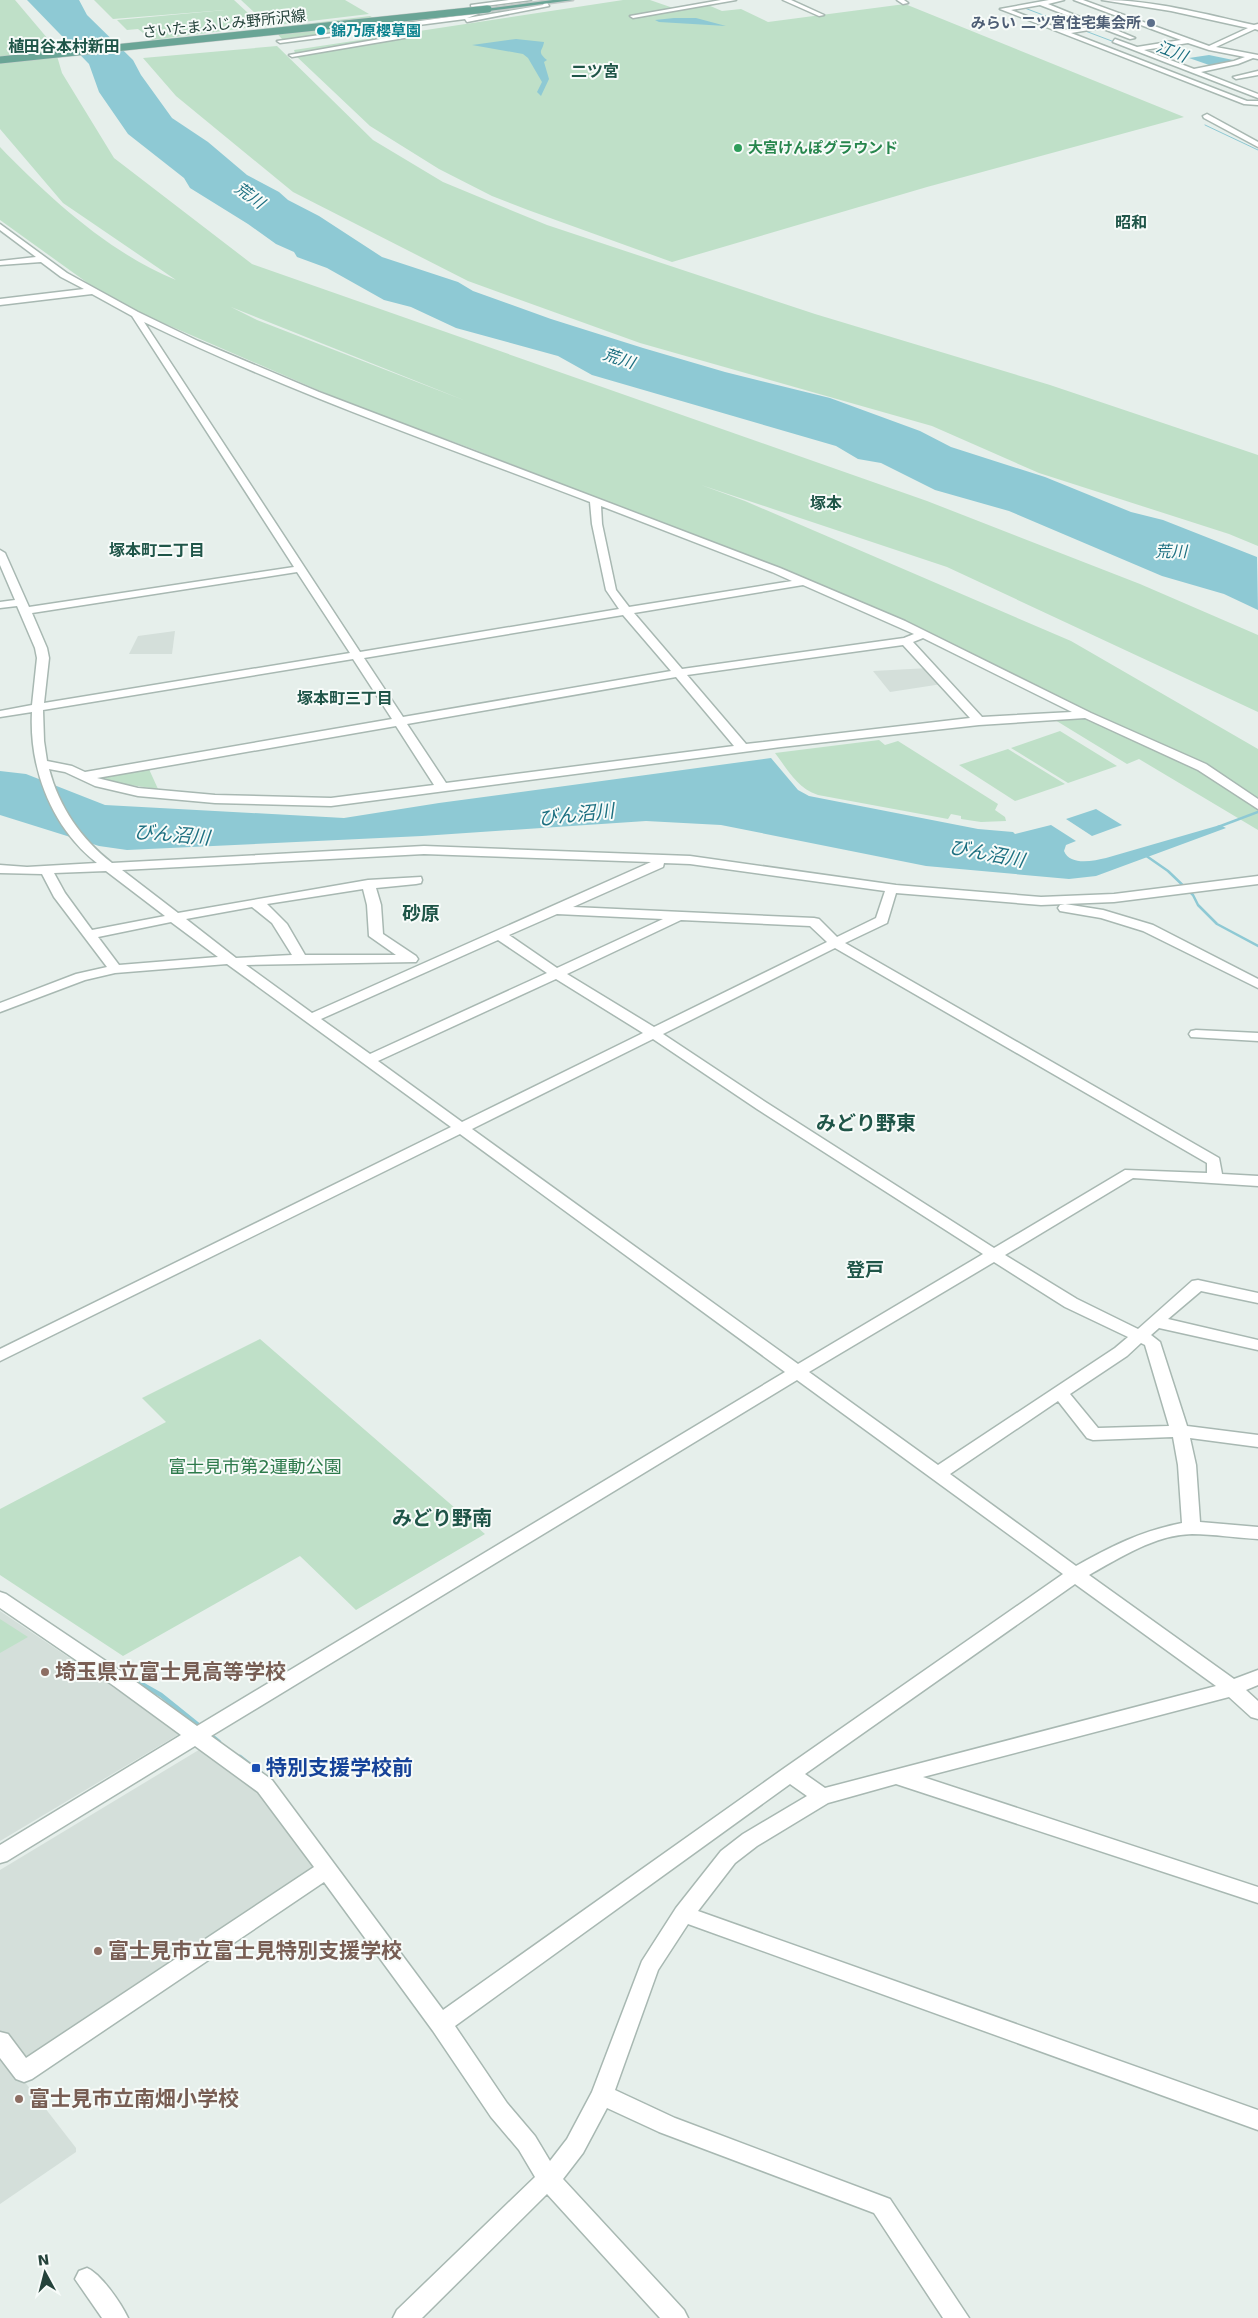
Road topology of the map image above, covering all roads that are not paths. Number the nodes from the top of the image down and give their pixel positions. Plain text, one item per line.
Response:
1 (528, 0) edge
2 (570, 0) edge
3 (734, 0) edge
4 (786, 0) edge
5 (1004, 0) edge
6 (1077, 0) edge
7 (1105, 0) edge
8 (1057, 1) edge
9 (1129, 1) edge
10 (1063, 2) edge
11 (546, 3) junction
12 (1040, 3) junction
13 (1018, 6) junction
14 (1073, 7) dead end
15 (1157, 8) junction
16 (1040, 12) dead end
17 (1116, 14) junction
18 (821, 15) dead end
19 (633, 16) dead end
20 (1124, 16) junction
21 (1106, 19) junction
22 (1136, 21) junction
23 (1089, 22) junction
24 (1119, 24) junction
25 (1068, 25) junction
26 (1101, 26) junction
27 (1257, 27) edge
28 (1080, 29) junction
29 (1063, 32) junction
30 (1100, 36) dead end
31 (1109, 39) dead end
32 (280, 41) dead end
33 (1189, 41) junction
34 (1173, 44) junction
35 (1155, 46) junction
36 (1209, 48) junction
37 (1134, 50) junction
38 (1171, 52) dead end
39 (1116, 53) junction
40 (292, 55) dead end
41 (1255, 57) edge
42 (0, 60) edge
43 (1242, 61) junction
44 (1195, 62) dead end
45 (1258, 64) edge
46 (1212, 68) junction
47 (1191, 71) junction
48 (1258, 73) edge
49 (1172, 74) junction
50 (1258, 80) edge
51 (1242, 91) junction
52 (1223, 94) junction
53 (1257, 96) edge
54 (1207, 116) dead end
55 (1258, 145) edge
56 (0, 226) edge
57 (14, 238) junction
58 (0, 240) edge
59 (42, 259) junction
60 (0, 263) edge
61 (92, 291) junction
62 (0, 302) edge
63 (135, 314) junction
64 (595, 500) junction
65 (0, 553) edge
66 (298, 569) junction
67 (803, 582) junction
68 (0, 605) edge
69 (24, 606) junction
70 (626, 611) junction
71 (923, 634) junction
72 (906, 641) junction
73 (356, 656) junction
74 (679, 674) junction
75 (38, 708) junction
76 (0, 714) edge
77 (1087, 715) junction
78 (979, 721) junction
79 (399, 722) junction
80 (742, 747) junction
81 (43, 768) junction
82 (85, 776) junction
83 (442, 787) junction
84 (1258, 805) edge
85 (658, 864) junction
86 (110, 867) junction
87 (0, 869) edge
88 (46, 870) junction
89 (416, 880) dead end
90 (1258, 880) edge
91 (368, 884) junction
92 (890, 894) junction
93 (256, 902) junction
94 (555, 910) junction
95 (680, 916) junction
96 (177, 918) junction
97 (90, 934) junction
98 (500, 934) junction
99 (838, 944) junction
100 (302, 959) junction
101 (411, 959) junction
102 (231, 961) junction
103 (425, 968) junction
104 (115, 969) junction
105 (556, 973) junction
106 (1258, 984) edge
107 (0, 1008) edge
108 (310, 1019) junction
109 (653, 1033) junction
110 (1196, 1034) dead end
111 (1258, 1037) edge
112 (365, 1059) junction
113 (460, 1128) junction
114 (1215, 1178) junction
115 (1258, 1181) edge
116 (992, 1254) junction
117 (1258, 1298) edge
118 (1156, 1322) junction
119 (1141, 1336) junction
120 (1258, 1345) edge
121 (0, 1356) edge
122 (799, 1373) junction
123 (1060, 1392) junction
124 (1178, 1431) junction
125 (1258, 1441) edge
126 (937, 1474) junction
127 (1191, 1528) junction
128 (1258, 1533) edge
129 (1076, 1574) junction
130 (0, 1599) edge
131 (1258, 1677) edge
132 (1232, 1688) junction
133 (1258, 1712) edge
134 (197, 1736) junction
135 (790, 1774) junction
136 (896, 1776) junction
137 (822, 1797) junction
138 (0, 1855) edge
139 (327, 1869) junction
140 (1258, 1895) edge
141 (683, 1914) junction
142 (441, 2024) junction
143 (0, 2041) edge
144 (602, 2095) junction
145 (1258, 2120) edge
146 (548, 2180) junction
147 (87, 2279) dead end
148 (116, 2318) edge
149 (405, 2318) edge
150 (676, 2318) edge
151 (957, 2318) edge

1 - 32 street
2 - 11 main road, さいたまふじみ野所沢線
3 - 19 street
4 - 18 street
5 - 13 street
6 - 17 street
7 - 9 street
8 - 10 street
8 - 12 street
9 - 15 street
11 - 40 street
11 - 42 main road, さいたまふじみ野所沢線, bridge
12 - 13 street
12 - 23 street
13 - 16 street
13 - 25 street
13 - 29 street
14 - 21 street
15 - 17 street
15 - 27 street
17 - 20 street
20 - 21 street
20 - 22 street
21 - 23 street
22 - 24 street
22 - 33 street
23 - 25 street
24 - 26 street
24 - 34 street
25 - 28 street
26 - 28 street
26 - 35 street
27 - 36 street
28 - 29 street
28 - 30 street
28 - 37 street
29 - 39 street
31 - 37 street
33 - 34 street
33 - 36 street
34 - 35 street
34 - 43 street
35 - 37 street
35 - 38 street
36 - 41 street
37 - 39 street
37 - 47 street
39 - 49 street
41 - 43 street
43 - 45 street
43 - 46 street
44 - 46 street
45 - 46 street
46 - 47 street
47 - 49 street
47 - 51 street
48 - 50 street
49 - 52 street
51 - 52 street
51 - 53 street
52 - 53 street
54 - 55 street
56 - 57 street
57 - 58 street
57 - 59 street
59 - 60 street
59 - 61 street
61 - 62 street
61 - 63 street
63 - 64 street
63 - 66 street
64 - 67 street
64 - 70 street
65 - 69 street
66 - 69 street
66 - 73 street
67 - 70 street
67 - 71 street
68 - 69 street
69 - 75 street
70 - 73 street
70 - 74 street
71 - 72 street
71 - 77 street
72 - 74 street
72 - 78 street
73 - 75 street
73 - 79 street
74 - 79 street
74 - 80 street
75 - 76 street
75 - 81 street
77 - 78 street
77 - 84 street
78 - 80 street
79 - 82 street
79 - 83 street
80 - 83 street
81 - 82 street
81 - 86 street
82 - 83 street
85 - 86 street
85 - 92 street
85 - 94 street
86 - 88 street
86 - 90 street
86 - 96 street
87 - 88 street
88 - 97 street
89 - 91 street
91 - 93 street
91 - 101 street
92 - 99 street
92 - 106 street
93 - 96 street
93 - 100 street
94 - 95 street
94 - 98 street
95 - 99 street
95 - 105 street
96 - 97 street
96 - 102 street
97 - 104 street
98 - 103 street
98 - 105 street
99 - 109 street
99 - 114 street
100 - 101 street
100 - 102 street
101 - 103 street
102 - 104 street
102 - 108 street
103 - 108 street
104 - 107 street
105 - 109 street
105 - 112 street
108 - 112 street
109 - 113 street
109 - 116 street
110 - 111 street
112 - 113 street
113 - 121 street
113 - 122 street
114 - 115 street
114 - 116 street
116 - 119 street
116 - 122 street
117 - 118 street
118 - 119 street
118 - 120 street
119 - 123 street
119 - 124 street
122 - 126 street
122 - 134 street
123 - 124 street
123 - 126 street
124 - 125 street
124 - 127 street
126 - 129 street
127 - 128 street
127 - 129 street
129 - 132 street
129 - 135 street
130 - 134 street
131 - 132 street
132 - 133 street
132 - 136 street
134 - 138 street
134 - 139 street
135 - 137 street
135 - 142 street
136 - 137 street
136 - 140 street
137 - 141 street
139 - 142 street
139 - 143 street
141 - 144 street
141 - 145 street
142 - 146 street
144 - 146 street
144 - 151 street
146 - 149 street
146 - 150 street
147 - 148 street

